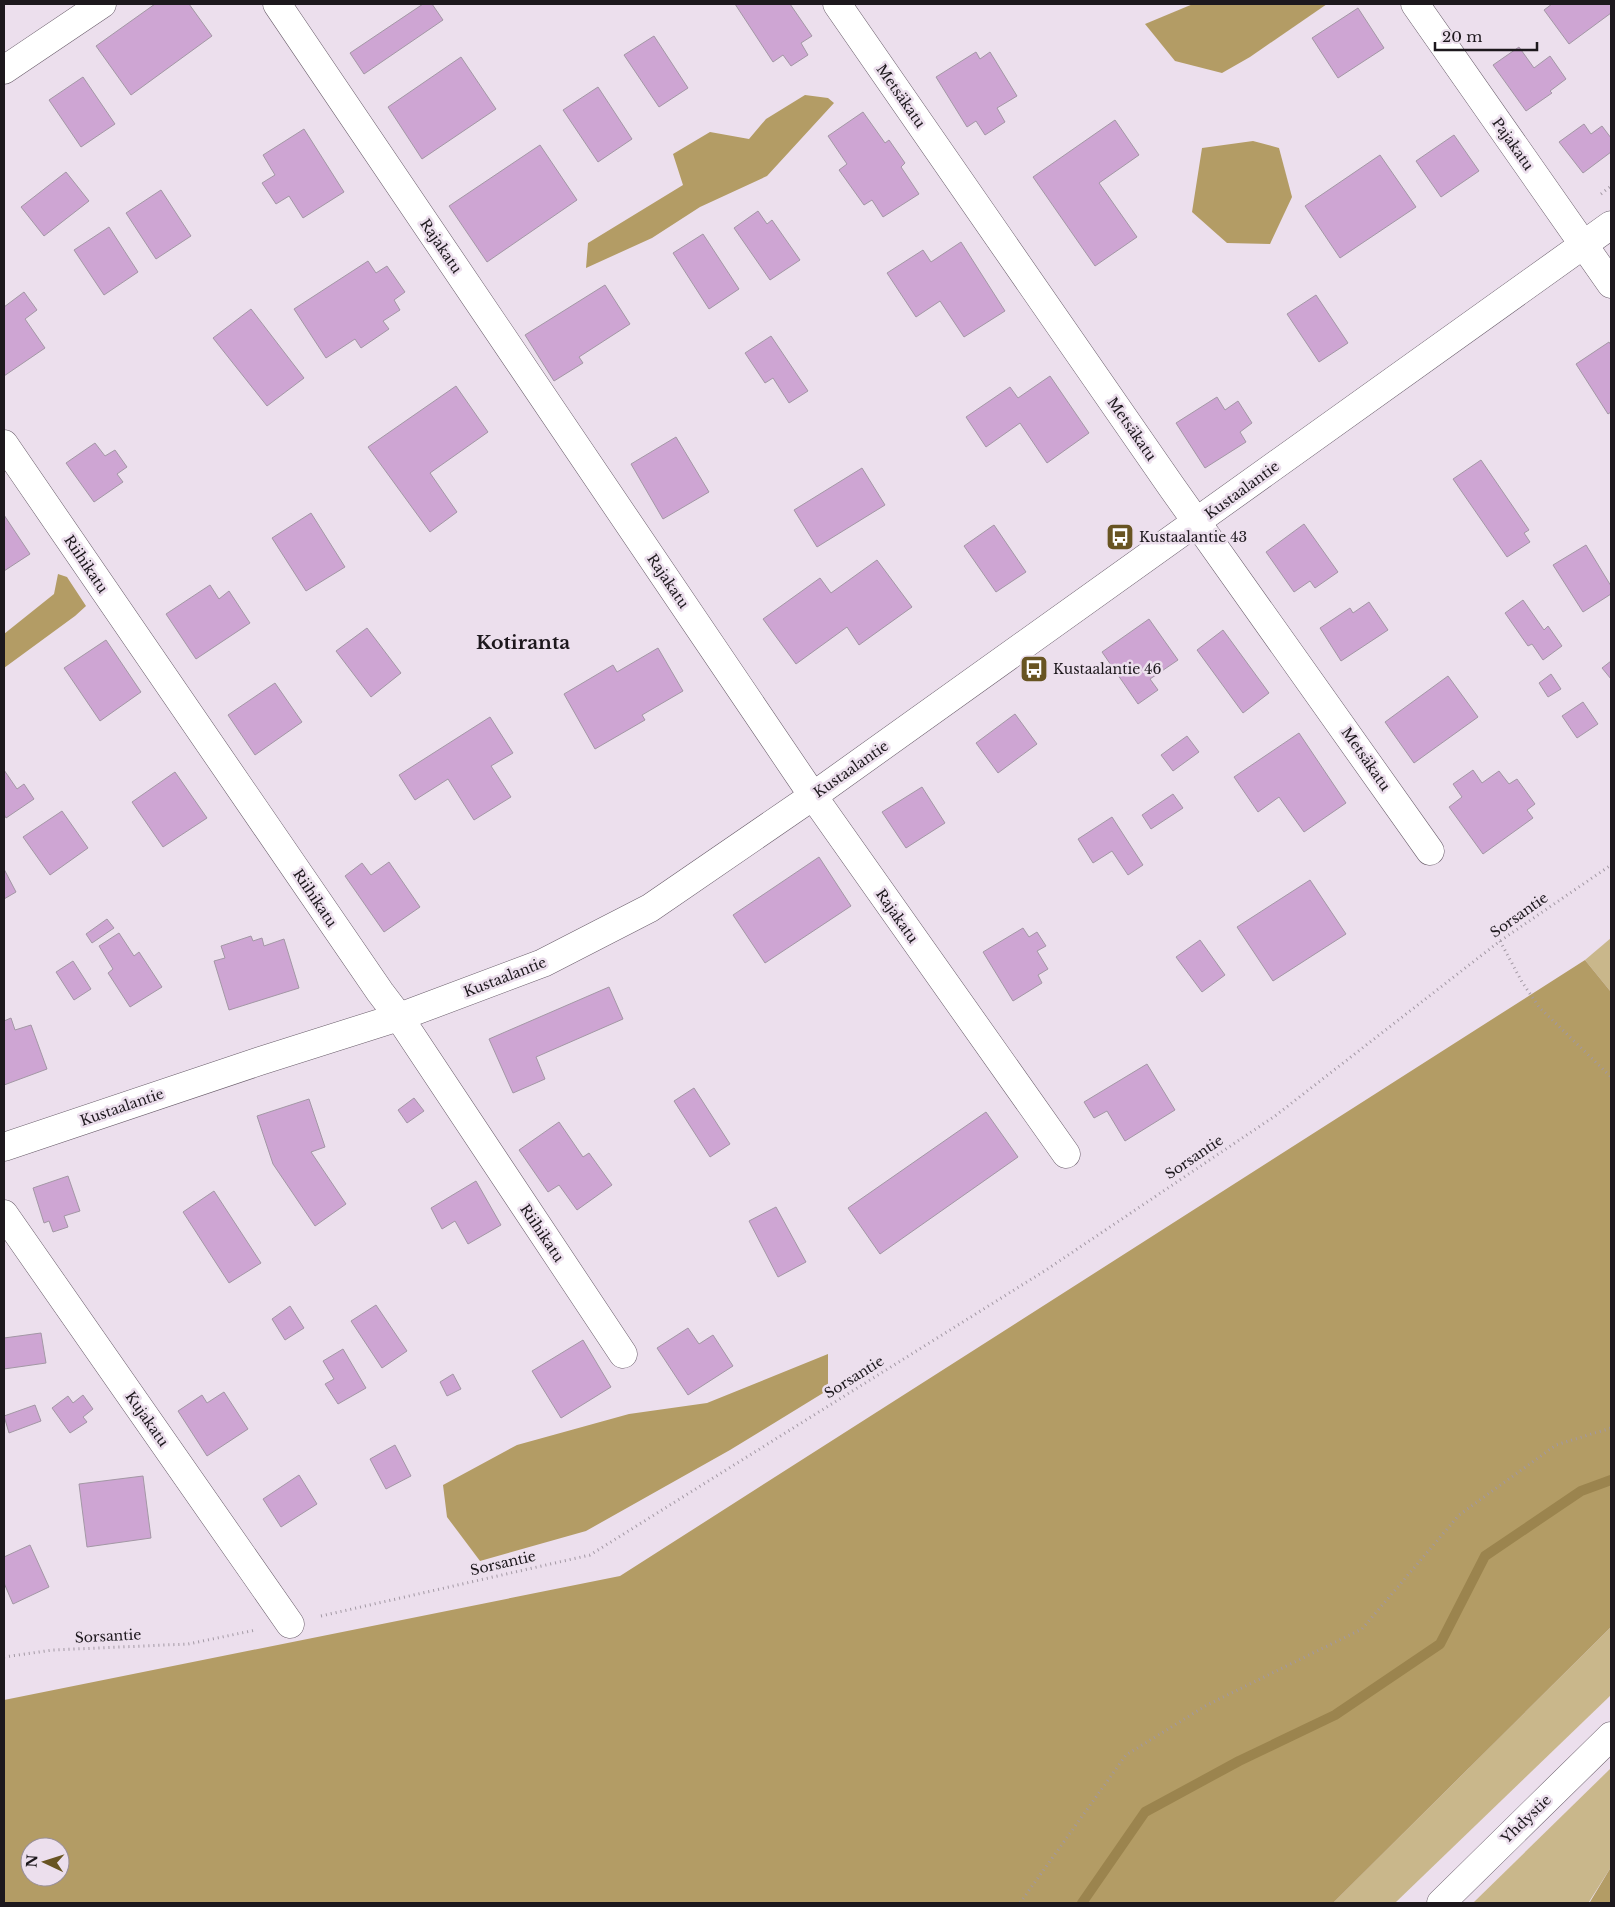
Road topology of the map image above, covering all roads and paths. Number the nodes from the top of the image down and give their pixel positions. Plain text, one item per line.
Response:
1 (102, 4) edge
2 (277, 4) edge
3 (837, 4) edge
4 (1415, 4) edge
5 (4, 70) edge
6 (1611, 186) edge
7 (1565, 220) junction
8 (1611, 225) edge
9 (1584, 245) junction
10 (1611, 284) edge
11 (4, 444) edge
12 (1197, 522) junction
13 (813, 796) junction
14 (1430, 851) dead end
15 (1611, 865) edge
16 (1500, 941) junction
17 (400, 1017) junction
18 (1611, 1077) edge
19 (4, 1147) edge
20 (1066, 1154) dead end
21 (4, 1214) edge
22 (623, 1354) dead end
23 (1611, 1428) edge
24 (290, 1624) junction
25 (4, 1657) edge
26 (1611, 1736) edge
27 (1020, 1903) edge
28 (1440, 1903) edge

1 - 5 street
2 - 13 street, Rajakatu
3 - 12 street, Metsäkatu
4 - 7 street, Pajakatu
6 - 7 path
7 - 9 street, Pajakatu
8 - 9 street, Kustaalantie
9 - 10 street, Pajakatu
9 - 12 street, Kustaalantie
11 - 17 street, Riihikatu
12 - 13 street, Kustaalantie
12 - 14 street, Metsäkatu
13 - 17 street, Kustaalantie
13 - 20 street, Rajakatu
15 - 16 path, Sorsantie
16 - 18 path
16 - 24 path, Sorsantie
17 - 19 street, Kustaalantie
17 - 22 street, Riihikatu
21 - 24 street, Kujakatu
23 - 27 path
24 - 25 path, Sorsantie
26 - 28 street, Yhdystie

